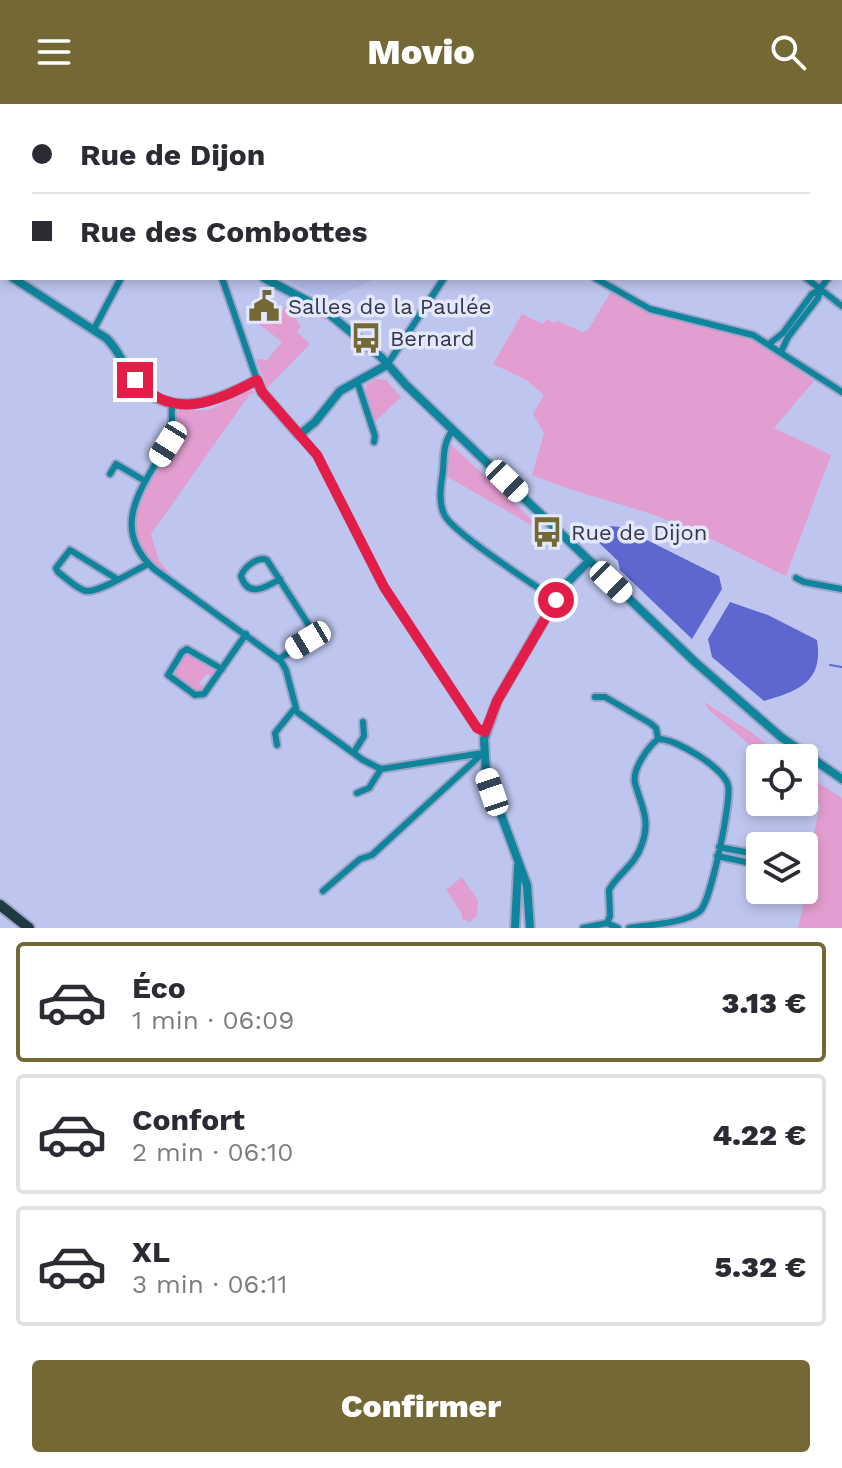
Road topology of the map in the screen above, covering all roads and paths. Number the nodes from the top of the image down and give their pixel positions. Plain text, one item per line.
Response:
1 (18, 280) edge
2 (120, 280) edge
3 (223, 280) edge
4 (268, 280) edge
5 (443, 280) edge
6 (599, 280) edge
7 (809, 280) edge
8 (827, 280) edge
9 (820, 289) junction
10 (842, 306) edge
11 (94, 329) junction
12 (769, 344) junction
13 (781, 352) junction
14 (387, 365) junction
15 (257, 380) junction
16 (357, 381) junction
17 (842, 392) edge
18 (172, 404) junction
19 (453, 430) junction
20 (299, 435) junction
21 (374, 442) dead end
22 (110, 474) dead end
23 (145, 481) junction
24 (589, 561) junction
25 (148, 564) junction
26 (796, 578) dead end
27 (117, 579) junction
28 (280, 579) junction
29 (842, 589) edge
30 (556, 600) junction
31 (246, 634) junction
32 (279, 659) junction
33 (222, 669) junction
34 (595, 697) dead end
35 (295, 708) junction
36 (363, 722) dead end
37 (485, 732) junction
38 (658, 739) junction
39 (277, 745) dead end
40 (354, 752) junction
41 (483, 753) junction
42 (381, 769) junction
43 (842, 779) edge
44 (357, 793) dead end
45 (719, 847) junction
46 (746, 852) edge
47 (717, 856) junction
48 (518, 861) junction
49 (746, 862) edge
50 (323, 891) dead end
51 (0, 905) edge
52 (607, 923) junction
53 (516, 927) edge
54 (29, 928) edge
55 (531, 928) edge
56 (583, 928) edge
57 (618, 928) edge
58 (629, 928) edge

1 - 11 street
2 - 11 street
3 - 15 street
4 - 14 street
5 - 14 street
6 - 12 street
7 - 9 street
8 - 9 street
9 - 10 street
9 - 12 street
9 - 13 street
11 - 18 street
12 - 13 street
13 - 17 street
14 - 16 street
14 - 19 street
15 - 18 street
15 - 20 street
16 - 20 street
16 - 21 street
18 - 23 street
19 - 24 street
19 - 30 street
20 - 37 street
22 - 23 street
23 - 25 street
24 - 30 street
24 - 43 street
25 - 27 street
25 - 31 street
26 - 29 street
27 - 27 street
28 - 28 street
28 - 32 street
30 - 37 street
31 - 32 street
31 - 33 street
32 - 35 street
33 - 33 street
34 - 38 street
35 - 39 street
35 - 40 street
36 - 40 street
37 - 41 street
38 - 45 street
38 - 52 street
40 - 42 street
41 - 42 street
41 - 48 street
41 - 50 street
42 - 44 street
45 - 46 street
45 - 47 street
47 - 49 street
47 - 58 street
48 - 53 street
48 - 55 street
51 - 54 main road
52 - 56 street
52 - 57 street
53 - 55 street

